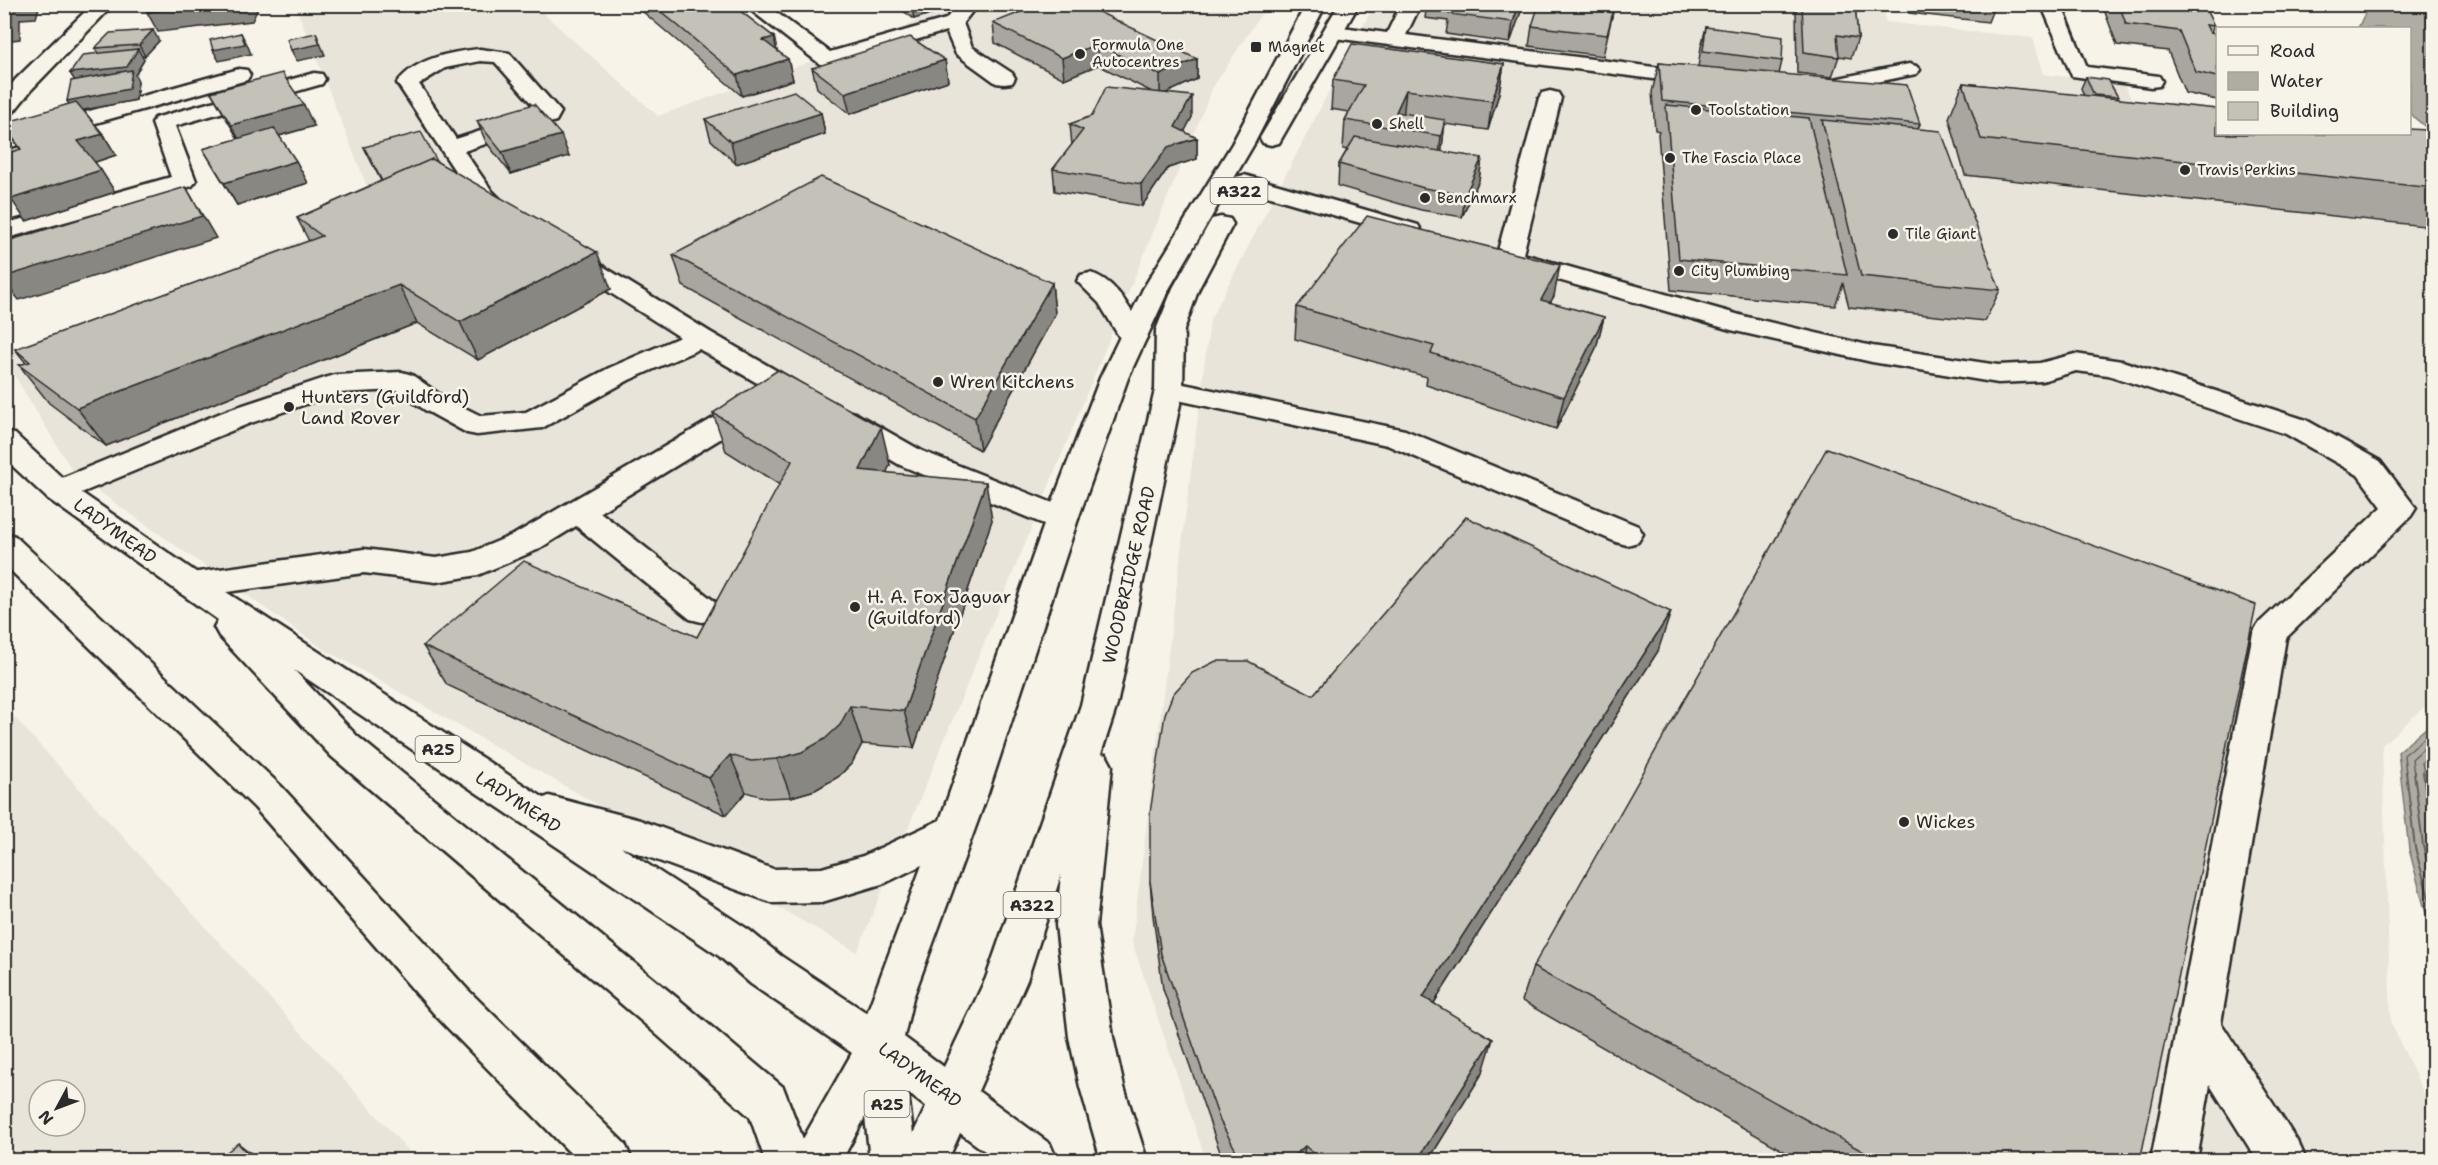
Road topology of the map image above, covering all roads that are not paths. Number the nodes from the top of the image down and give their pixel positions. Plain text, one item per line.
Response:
1 (105, 4) edge
2 (752, 4) edge
3 (969, 4) edge
4 (1316, 4) edge
5 (1349, 4) edge
6 (1411, 4) edge
7 (2051, 4) edge
8 (953, 23) junction
9 (1334, 32) junction
10 (1394, 39) junction
11 (1909, 70) dead end
12 (239, 75) dead end
13 (1004, 78) dead end
14 (314, 79) dead end
15 (1718, 81) edge
16 (2151, 81) dead end
17 (1789, 91) edge
18 (1550, 98) dead end
19 (4, 109) edge
20 (4, 142) edge
21 (450, 148) junction
22 (1244, 182) junction
23 (4, 232) edge
24 (1430, 235) edge
25 (1090, 280) dead end
26 (1134, 337) junction
27 (700, 338) junction
28 (1169, 390) junction
29 (803, 397) junction
30 (4, 441) edge
31 (58, 490) junction
32 (578, 511) junction
33 (1062, 519) junction
34 (1627, 534) dead end
35 (4, 544) edge
36 (191, 585) junction
37 (702, 610) dead end
38 (1099, 705) junction
39 (521, 804) junction
40 (955, 831) junction
41 (2198, 1026) junction
42 (880, 1046) junction
43 (953, 1100) junction
44 (609, 1161) edge
45 (788, 1161) edge
46 (817, 1161) edge
47 (898, 1161) edge
48 (925, 1161) edge
49 (1034, 1161) edge
50 (1124, 1161) edge
51 (2174, 1161) edge
52 (2283, 1161) edge

1 - 19 main road
2 - 8 main road
3 - 8 main road
4 - 26 main road, A322
5 - 9 main road, WOODBRIDGE ROAD / A322
6 - 10 main road
7 - 16 main road
8 - 13 main road
9 - 10 main road
9 - 22 main road, WOODBRIDGE ROAD / A322
10 - 15 main road
11 - 17 main road
12 - 20 main road
14 - 23 main road
18 - 41 main road
21 - 21 main road
21 - 27 main road
22 - 24 main road
22 - 28 main road, WOODBRIDGE ROAD / A322
25 - 26 main road
26 - 33 main road, A322
27 - 29 main road
27 - 31 main road
28 - 34 main road
28 - 38 main road, WOODBRIDGE ROAD / A322
29 - 32 main road
29 - 33 main road
30 - 31 main road, LADYMEAD / A25
31 - 36 main road, LADYMEAD / A25
32 - 36 main road
32 - 37 main road
33 - 40 main road, A322
35 - 44 main road
36 - 39 main road, LADYMEAD / A25
36 - 45 main road, A25
38 - 43 main road, WOODBRIDGE ROAD / A322
38 - 50 main road
39 - 40 main road
39 - 42 main road, LADYMEAD / A25
40 - 42 main road, A322
41 - 51 main road
41 - 52 main road
42 - 43 main road, LADYMEAD / A25
42 - 46 main road, A322
42 - 47 main road, A25
43 - 48 main road, WOODBRIDGE ROAD / A322
43 - 49 main road, LADYMEAD / A25

